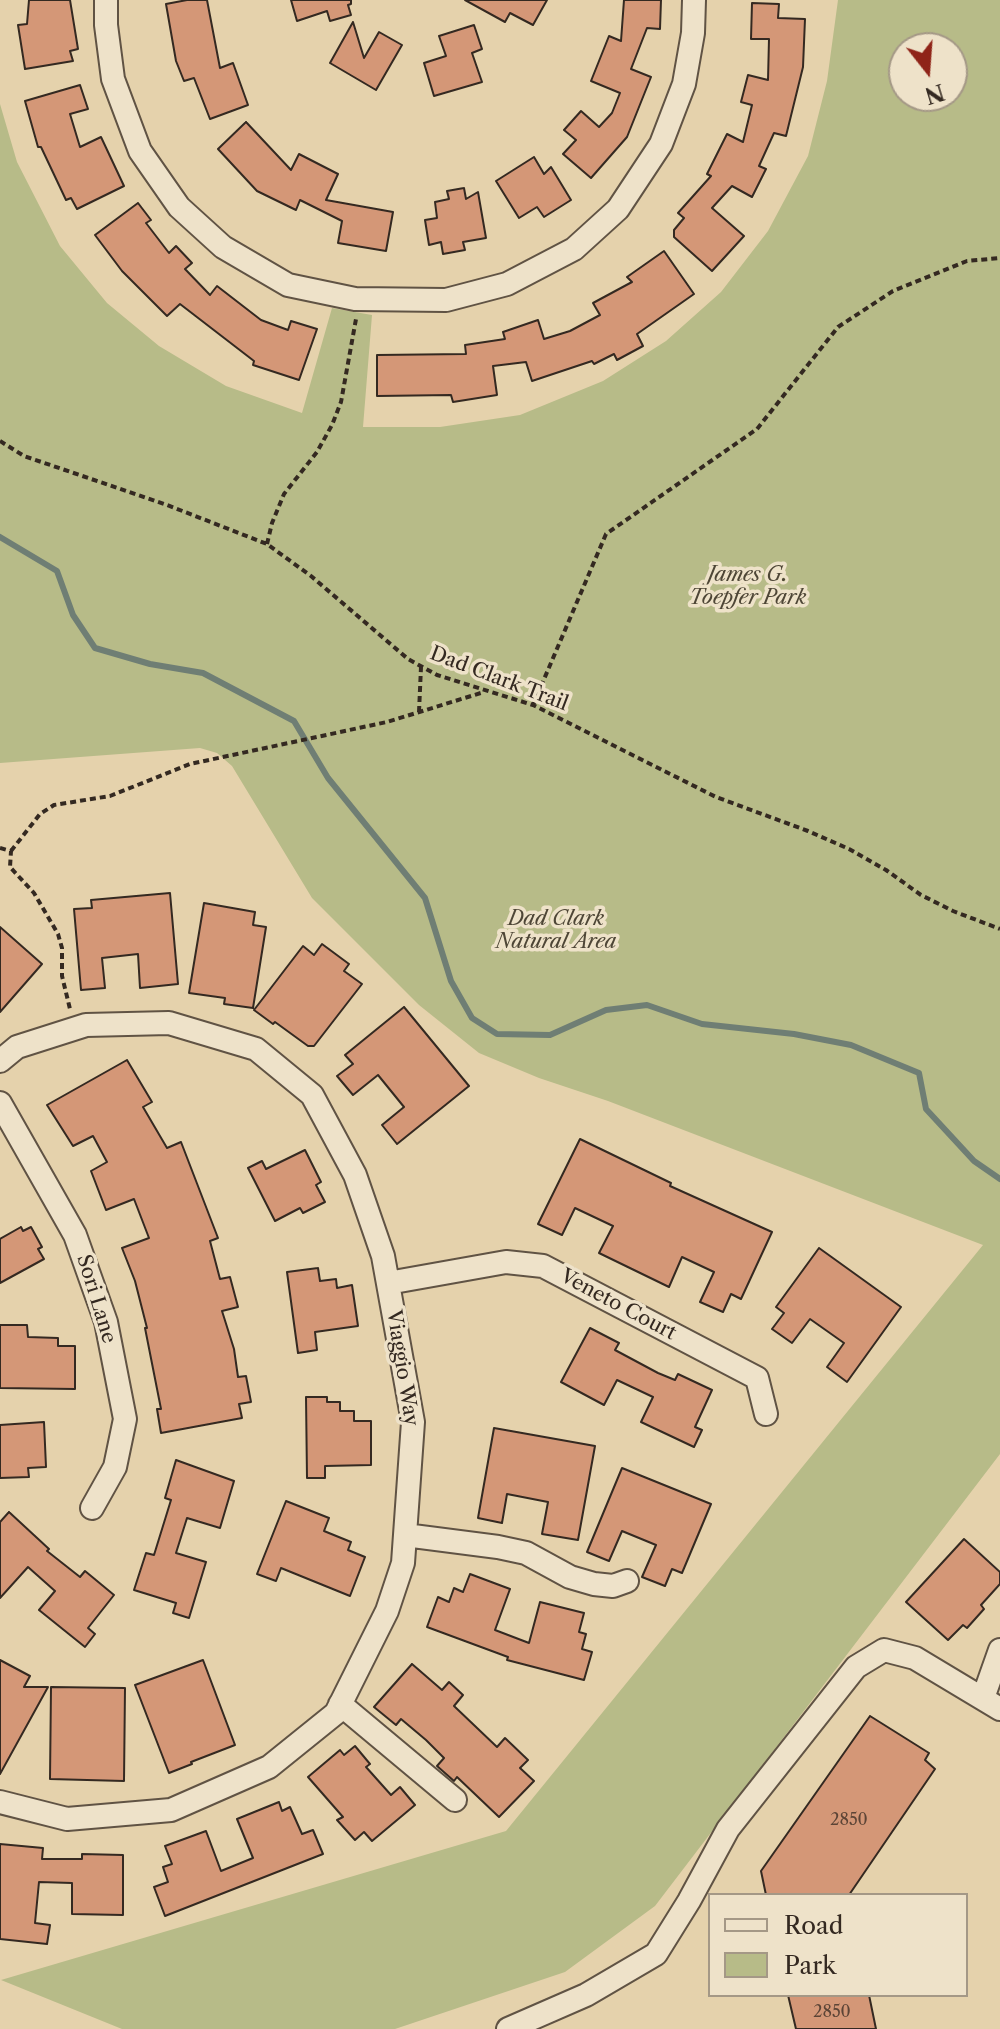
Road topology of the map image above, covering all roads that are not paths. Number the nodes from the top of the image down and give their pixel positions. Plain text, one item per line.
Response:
1 (106, 0) edge
2 (694, 0) edge
3 (0, 1061) edge
4 (0, 1103) edge
5 (388, 1283) junction
6 (766, 1414) dead end
7 (92, 1508) dead end
8 (405, 1535) junction
9 (627, 1581) dead end
10 (1000, 1650) edge
11 (340, 1704) junction
12 (991, 1704) edge
13 (455, 1800) dead end
14 (0, 1802) edge
15 (508, 2029) edge

1 - 2 street
3 - 5 street, Viaggio Way
4 - 7 street, Sori Lane
5 - 6 street, Veneto Court
5 - 8 street, Viaggio Way
8 - 9 street
8 - 11 street, Viaggio Way
10 - 12 street
11 - 13 street
11 - 14 street, Viaggio Way
12 - 15 street

